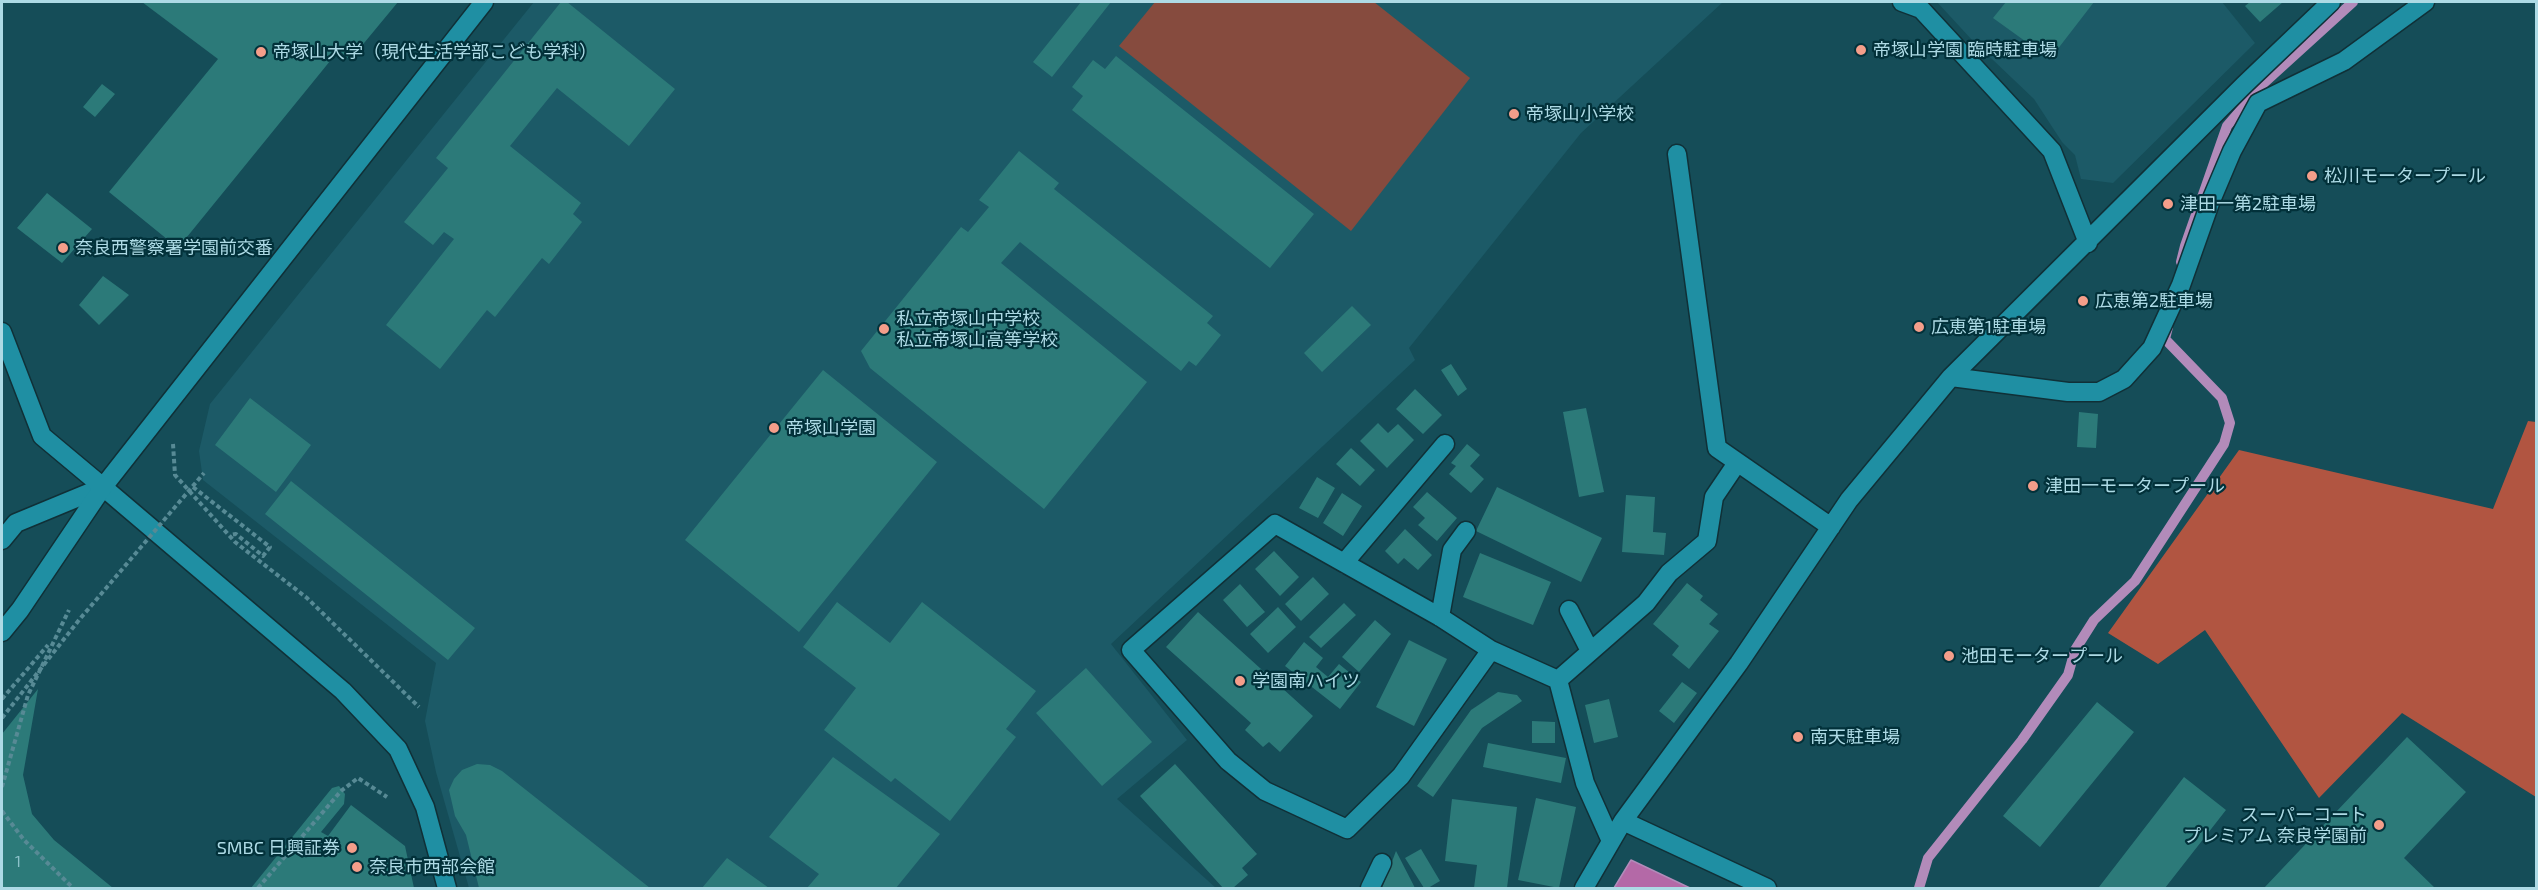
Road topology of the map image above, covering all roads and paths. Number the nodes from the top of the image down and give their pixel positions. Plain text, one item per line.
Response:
1 (484, 2) edge
2 (1902, 2) edge
3 (2331, 2) edge
4 (2425, 2) edge
5 (2244, 85) junction
6 (2258, 103) junction
7 (1677, 154) dead end
8 (2088, 243) junction
9 (2, 332) edge
10 (1951, 377) junction
11 (173, 442) dead end
12 (1445, 444) dead end
13 (1737, 463) junction
14 (204, 473) dead end
15 (103, 487) junction
16 (193, 487) junction
17 (1831, 527) junction
18 (1466, 531) dead end
19 (229, 535) junction
20 (2, 540) edge
21 (1344, 563) junction
22 (69, 610) dead end
23 (1569, 610) dead end
24 (1440, 617) junction
25 (2, 632) edge
26 (52, 640) junction
27 (1491, 650) junction
28 (1590, 651) junction
29 (1558, 680) junction
30 (2, 699) edge
31 (419, 707) dead end
32 (2, 718) edge
33 (2, 787) edge
34 (389, 798) dead end
35 (2, 811) edge
36 (1623, 821) junction
37 (1611, 841) junction
38 (1382, 863) dead end
39 (73, 888) edge
40 (258, 888) edge
41 (447, 888) edge
42 (1370, 888) edge
43 (1584, 888) edge
44 (1767, 888) edge

1 - 15 street
2 - 8 street
3 - 5 street
4 - 6 street
5 - 6 street
5 - 8 street
6 - 10 street
7 - 13 street
8 - 10 street
9 - 15 street
10 - 17 street
11 - 19 path
12 - 21 street
13 - 17 street
13 - 28 street
14 - 16 path, bridge
15 - 20 street
15 - 25 street
15 - 41 street
16 - 19 path
16 - 32 path, bridge
17 - 36 street
18 - 24 street
19 - 31 path
21 - 24 street
21 - 27 street
22 - 26 path
23 - 28 street
24 - 27 street
26 - 30 path
26 - 33 path
27 - 29 street
28 - 29 street
29 - 37 street
34 - 40 path
35 - 39 path
36 - 37 street
36 - 44 street
37 - 43 street
38 - 42 street

